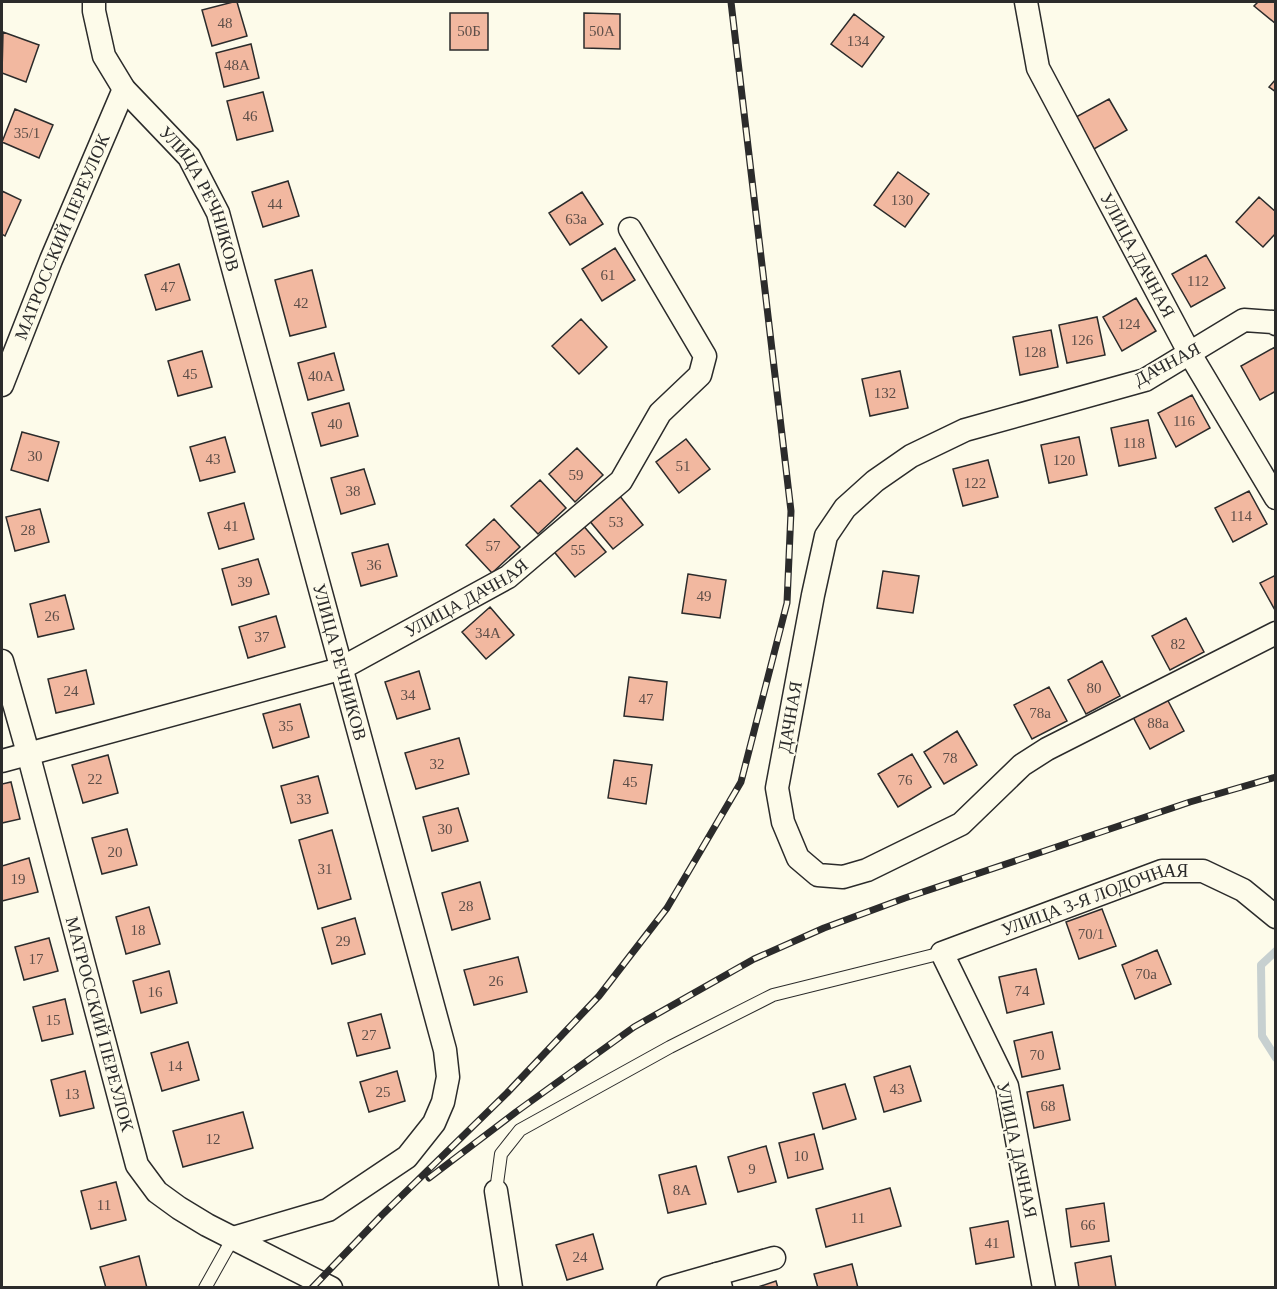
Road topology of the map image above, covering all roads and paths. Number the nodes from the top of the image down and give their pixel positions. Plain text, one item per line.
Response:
1 (94, 2) edge
2 (1026, 2) edge
3 (124, 89) junction
4 (630, 229) dead end
5 (1275, 324) edge
6 (1190, 354) junction
7 (2, 385) edge
8 (1275, 498) edge
9 (1275, 633) edge
10 (2, 661) edge
11 (340, 669) junction
12 (28, 753) junction
13 (2, 761) edge
14 (1275, 917) edge
15 (942, 953) junction
16 (496, 1191) joint
17 (233, 1238) junction
18 (774, 1258) dead end
19 (719, 1281) edge
20 (205, 1287) edge
21 (331, 1287) edge
22 (511, 1287) edge
23 (668, 1287) edge
24 (1044, 1287) edge

1 - 3 street, УЛИЦА РЕЧНИКОВ
2 - 6 street, УЛИЦА ДАЧНАЯ
3 - 7 street, МАТРОССКИЙ ПЕРЕУЛОК
3 - 11 street, УЛИЦА РЕЧНИКОВ
4 - 11 street, УЛИЦА ДАЧНАЯ
5 - 6 street, ДАЧНАЯ
6 - 8 street, УЛИЦА ДАЧНАЯ
6 - 9 street, ДАЧНАЯ
10 - 12 street, МАТРОССКИЙ ПЕРЕУЛОК
11 - 12 street, УЛИЦА ДАЧНАЯ
11 - 17 street, УЛИЦА РЕЧНИКОВ
12 - 13 street, УЛИЦА ДАЧНАЯ
12 - 17 street, МАТРОССКИЙ ПЕРЕУЛОК
14 - 15 street, УЛИЦА 3-Я ЛОДОЧНАЯ
15 - 16 lane
15 - 24 street, УЛИЦА ДАЧНАЯ
16 - 22 street
17 - 20 lane
17 - 21 street, МАТРОССКИЙ ПЕРЕУЛОК
18 - 19 street
19 - 23 street

